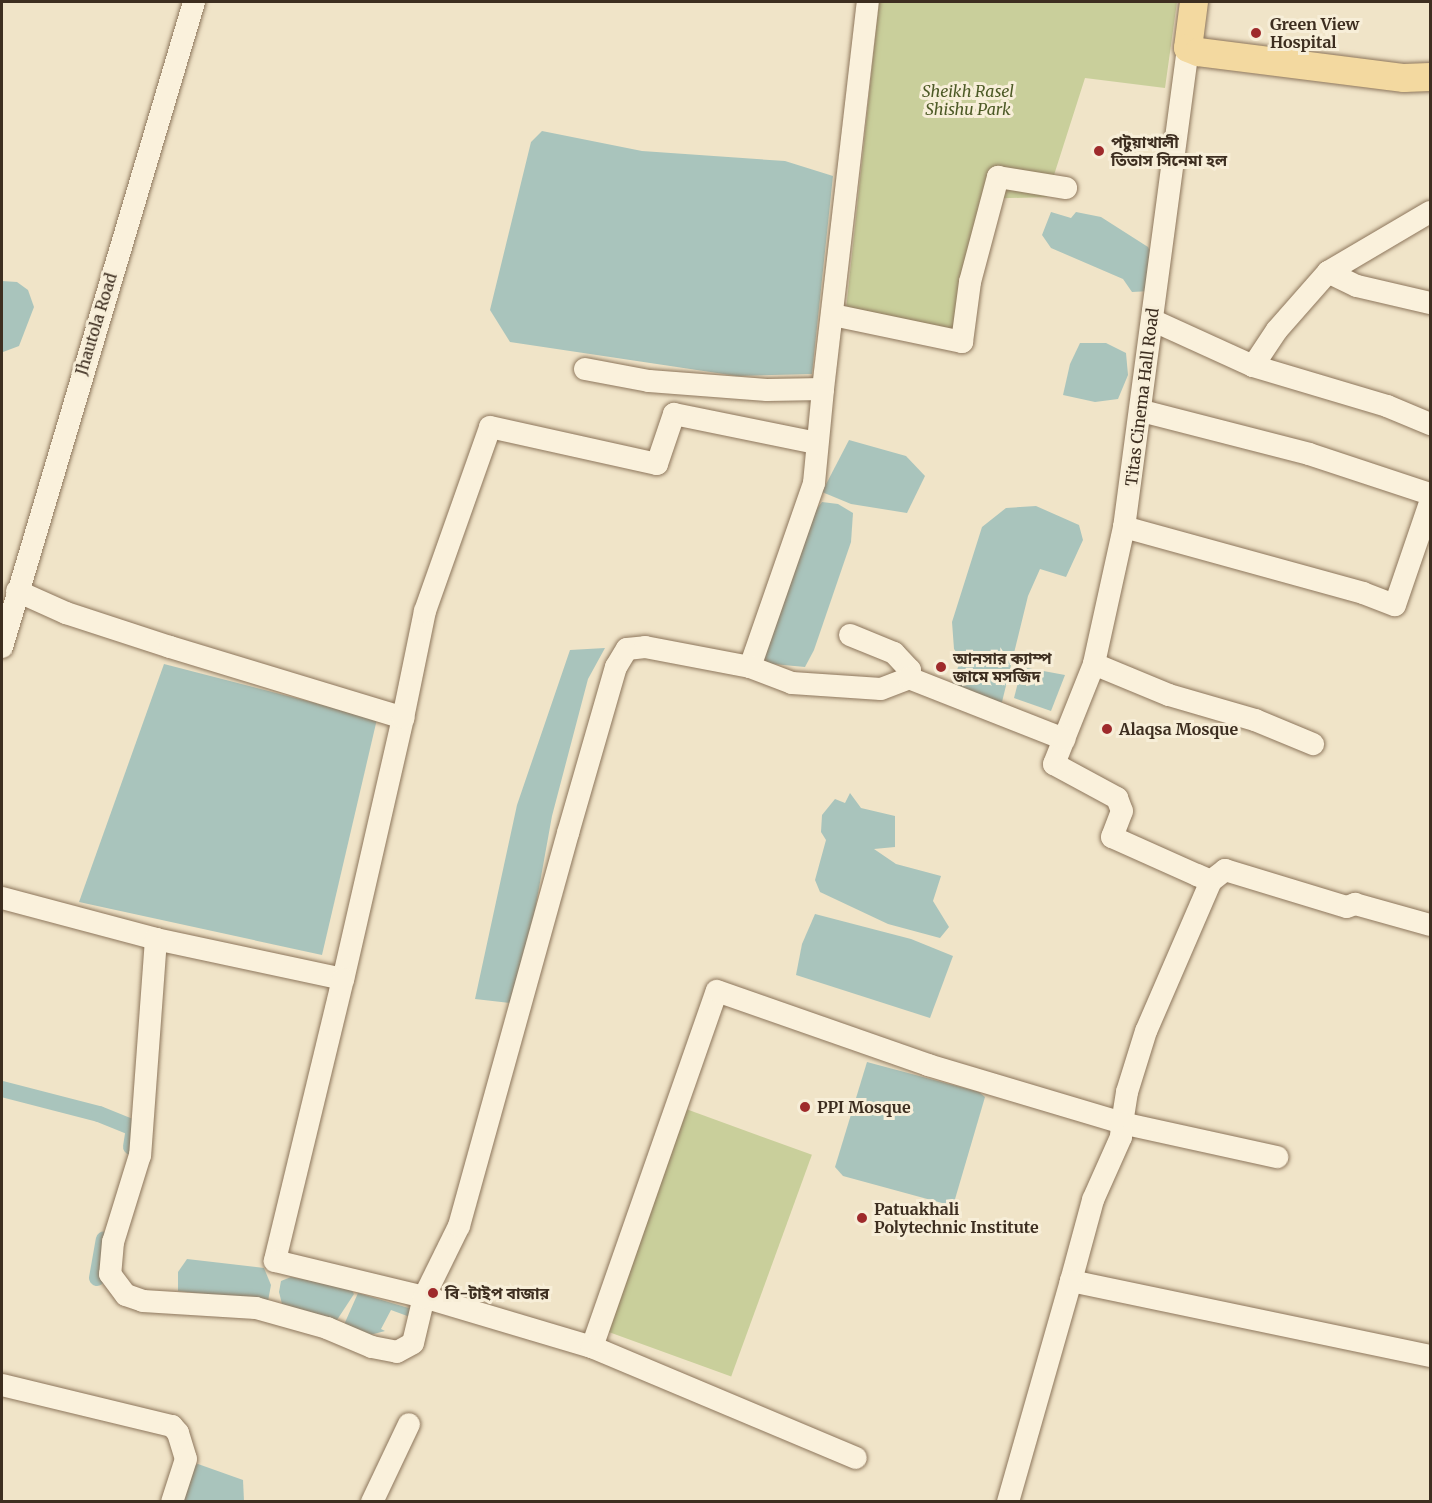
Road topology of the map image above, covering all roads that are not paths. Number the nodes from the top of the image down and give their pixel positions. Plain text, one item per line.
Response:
1 (194, 2) edge
2 (868, 2) edge
3 (1194, 2) edge
4 (1188, 48) junction
5 (1431, 77) edge
6 (1066, 188) dead end
7 (1431, 212) edge
8 (1328, 272) junction
9 (1431, 303) edge
10 (833, 315) junction
11 (1152, 320) junction
12 (1253, 366) junction
13 (585, 369) dead end
14 (823, 389) junction
15 (1142, 411) junction
16 (1431, 424) edge
17 (817, 442) junction
18 (1431, 494) edge
19 (1431, 503) edge
20 (1124, 527) junction
21 (17, 591) junction
22 (850, 635) dead end
23 (2, 647) edge
24 (1094, 664) junction
25 (750, 667) junction
26 (909, 678) junction
27 (403, 718) junction
28 (1064, 739) junction
29 (1313, 744) dead end
30 (1211, 881) junction
31 (2, 898) edge
32 (1431, 925) edge
33 (156, 939) junction
34 (343, 979) junction
35 (1122, 1123) junction
36 (1277, 1157) dead end
37 (1071, 1281) junction
38 (424, 1297) junction
39 (592, 1347) junction
40 (1431, 1356) edge
41 (2, 1385) edge
42 (409, 1424) dead end
43 (856, 1458) dead end
44 (172, 1502) edge
45 (372, 1502) edge
46 (1008, 1502) edge

1 - 21 street, Jhautola Road
2 - 10 street
3 - 4 main road
4 - 5 main road
4 - 11 street, Titas Cinema Hall Road
6 - 10 street
7 - 8 street
8 - 9 street
8 - 12 street
10 - 14 street
11 - 12 street
11 - 15 street, Titas Cinema Hall Road
12 - 16 street
13 - 14 street
14 - 17 street
15 - 18 street
15 - 20 street, Titas Cinema Hall Road
17 - 25 street
17 - 27 street
19 - 20 street
20 - 24 street, Titas Cinema Hall Road
21 - 23 street, Jhautola Road
21 - 27 street
22 - 26 street
24 - 28 street, Titas Cinema Hall Road
24 - 29 street
25 - 26 street
25 - 38 street
26 - 28 street
27 - 34 street
28 - 30 street, Titas Cinema Hall Road
30 - 32 street
30 - 35 street
31 - 33 street
33 - 34 street
33 - 38 street
34 - 38 street
35 - 36 street
35 - 37 street
35 - 39 street
37 - 40 street
37 - 46 street
38 - 39 street
39 - 43 street
41 - 44 street
42 - 45 street

